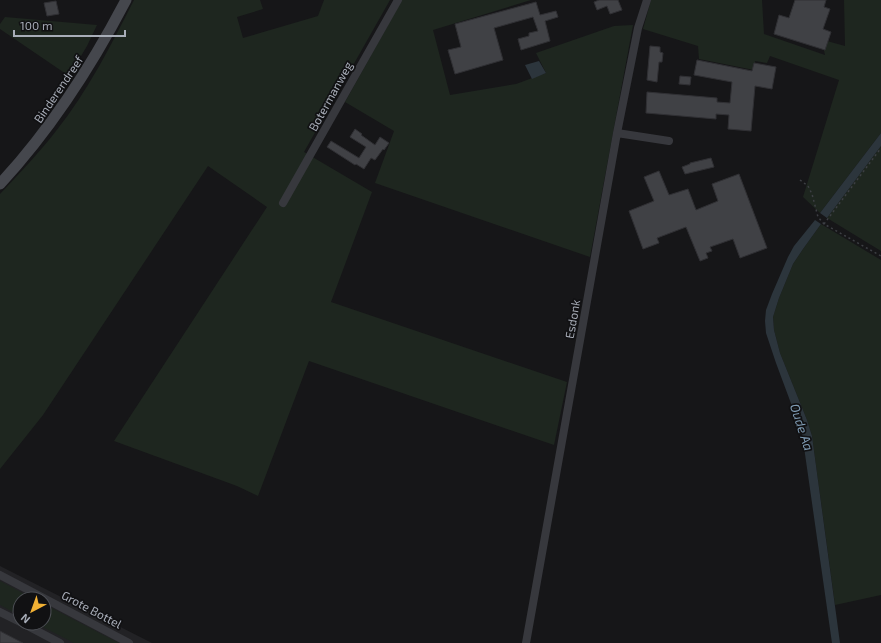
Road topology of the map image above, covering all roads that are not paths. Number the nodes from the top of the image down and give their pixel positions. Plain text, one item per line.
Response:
1 (126, 0) edge
2 (398, 0) edge
3 (646, 0) edge
4 (618, 133) junction
5 (669, 141) dead end
6 (0, 184) edge
7 (283, 203) dead end
8 (0, 575) edge
9 (0, 612) edge
10 (12, 618) edge
11 (37, 631) edge
12 (60, 643) edge
13 (129, 643) edge
14 (526, 643) edge

1 - 6 main road, Binderendreef
2 - 7 street, Botermanweg
3 - 4 street, Esdonk
4 - 5 street
4 - 14 street, Esdonk
8 - 13 street, Grote Bottel
9 - 10 street
11 - 12 street

